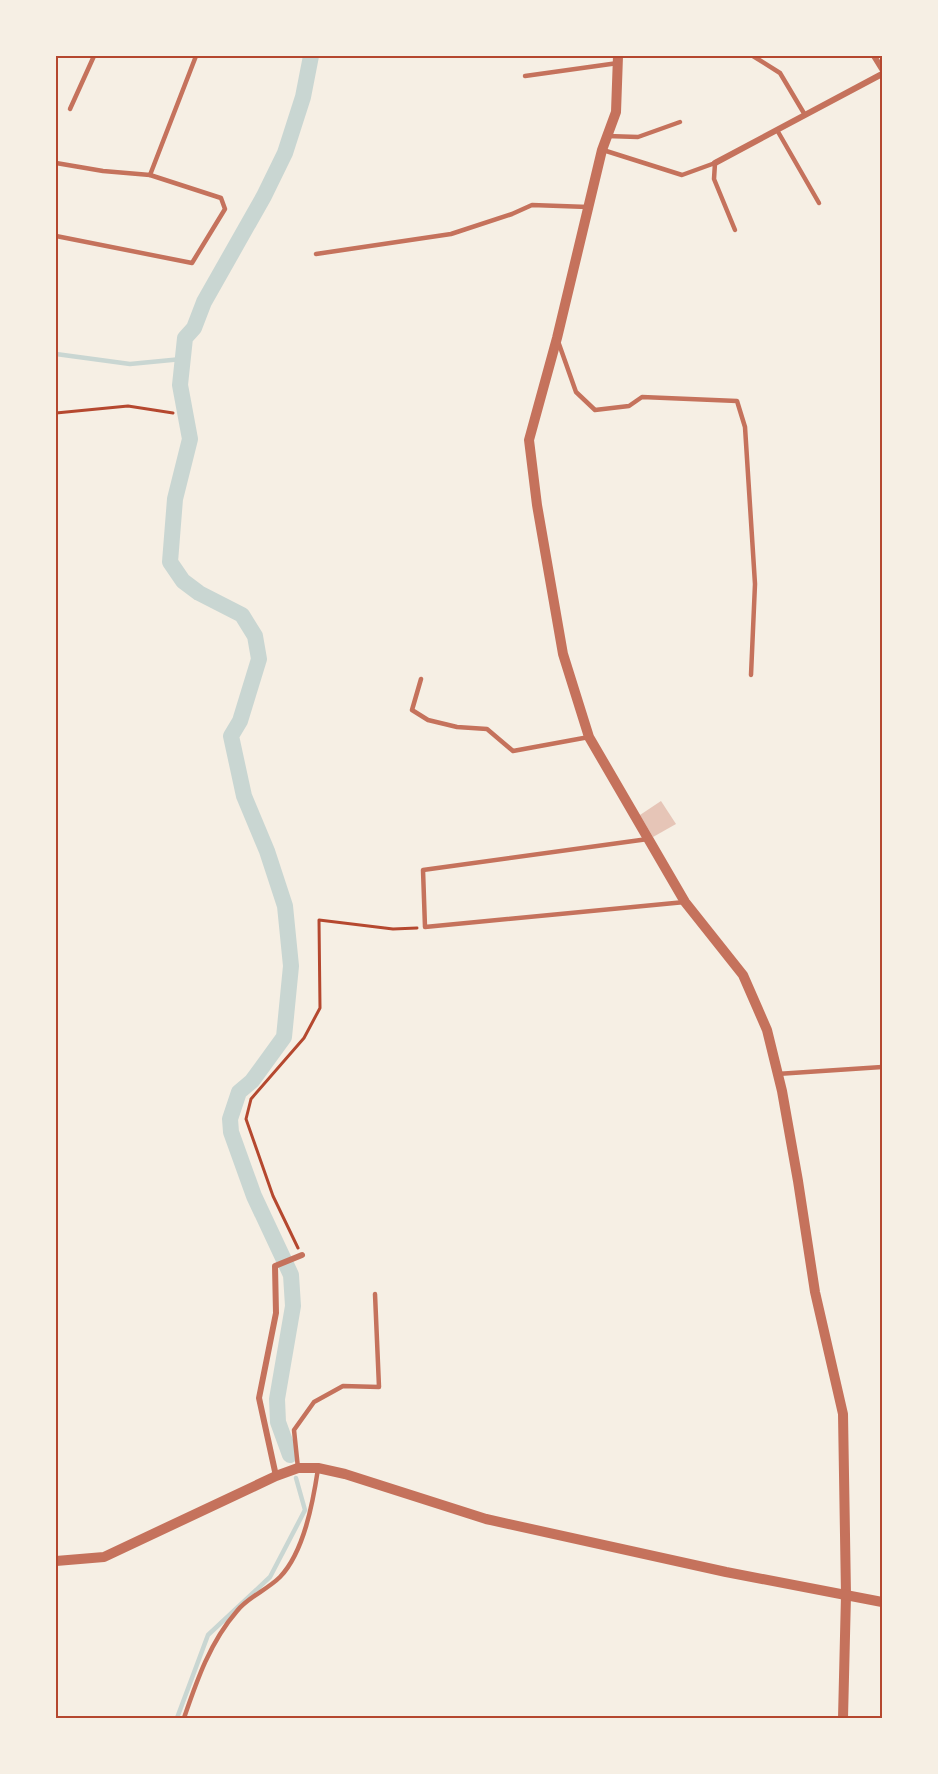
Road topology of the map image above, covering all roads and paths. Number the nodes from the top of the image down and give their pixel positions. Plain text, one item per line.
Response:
1 (94, 56) edge
2 (196, 56) edge
3 (753, 56) edge
4 (874, 56) edge
5 (619, 59) edge
6 (882, 69) edge
7 (882, 75) edge
8 (525, 76) dead end
9 (70, 109) dead end
10 (805, 116) junction
11 (680, 122) dead end
12 (777, 130) junction
13 (607, 136) junction
14 (602, 150) junction
15 (56, 163) edge
16 (715, 163) junction
17 (150, 175) junction
18 (819, 203) dead end
19 (589, 207) junction
20 (735, 230) dead end
21 (56, 236) edge
22 (316, 254) dead end
23 (557, 338) junction
24 (173, 412) dead end
25 (56, 413) edge
26 (751, 675) dead end
27 (422, 679) dead end
28 (589, 737) junction
29 (648, 839) junction
30 (685, 902) junction
31 (424, 927) junction
32 (882, 1067) edge
33 (777, 1074) junction
34 (302, 1255) joint
35 (375, 1294) dead end
36 (298, 1468) junction
37 (318, 1468) junction
38 (276, 1476) junction
39 (56, 1561) edge
40 (846, 1595) junction
41 (882, 1602) edge
42 (184, 1719) edge
43 (843, 1719) edge

1 - 9 lane
2 - 17 lane
3 - 10 lane
4 - 6 street
5 - 8 lane
5 - 13 street
7 - 10 street
10 - 12 street
11 - 13 lane
12 - 16 street
12 - 18 lane
13 - 14 street
14 - 16 lane
14 - 19 street
15 - 17 lane
16 - 20 lane
17 - 21 lane
19 - 22 lane
19 - 23 street
23 - 26 lane
23 - 28 street
24 - 25 path
27 - 28 lane
28 - 29 street
29 - 30 street
29 - 31 lane
30 - 31 lane
30 - 33 street
31 - 34 path
32 - 33 lane
33 - 40 street
34 - 38 street
35 - 36 lane
36 - 37 street
36 - 38 street
37 - 40 street
37 - 42 lane
38 - 39 street
40 - 41 street
40 - 43 street

